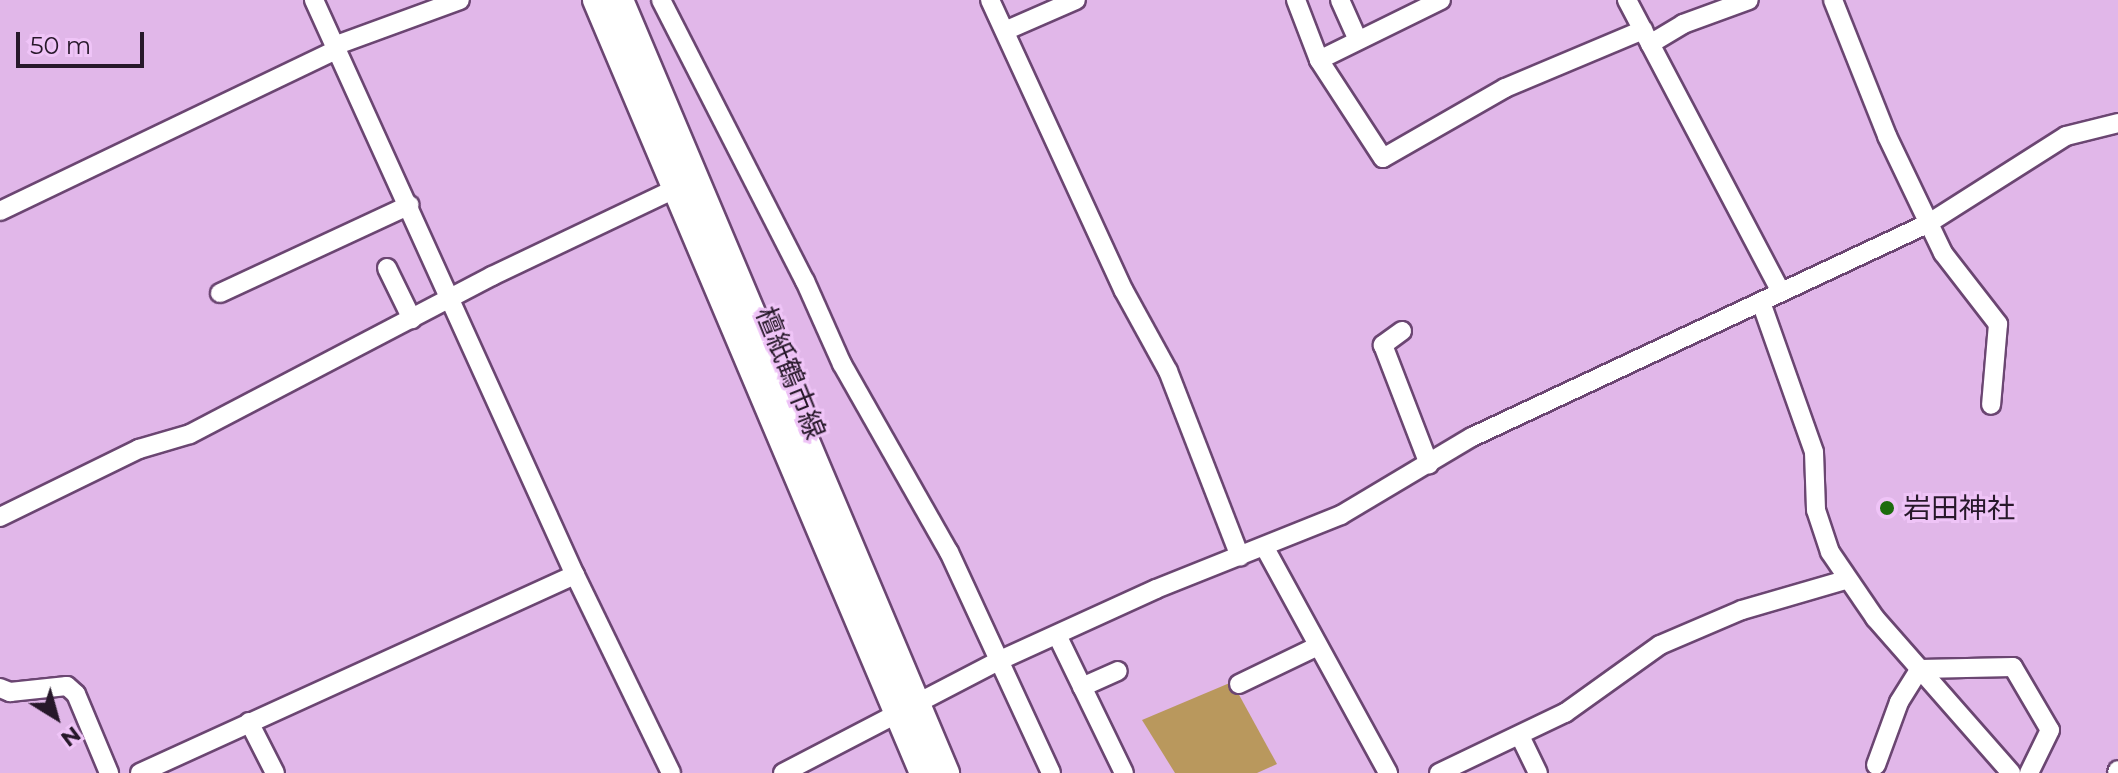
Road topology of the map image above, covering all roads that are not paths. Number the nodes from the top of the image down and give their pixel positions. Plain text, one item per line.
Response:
1 (314, 0) edge
2 (460, 0) edge
3 (596, 0) edge
4 (620, 0) edge
5 (661, 0) edge
6 (990, 0) edge
7 (1076, 0) edge
8 (1296, 0) edge
9 (1340, 0) edge
10 (1441, 0) edge
11 (1627, 0) edge
12 (1749, 0) edge
13 (1833, 0) edge
14 (1007, 30) junction
15 (1646, 37) junction
16 (1357, 38) junction
17 (335, 48) junction
18 (1319, 60) junction
19 (2118, 123) edge
20 (679, 187) junction
21 (410, 205) junction
22 (0, 211) edge
23 (1929, 223) junction
24 (387, 268) dead end
25 (1781, 292) junction
26 (220, 293) dead end
27 (452, 297) junction
28 (1762, 305) junction
29 (412, 319) junction
30 (1402, 331) dead end
31 (1991, 405) dead end
32 (1429, 464) junction
33 (0, 517) edge
34 (1265, 548) junction
35 (1240, 557) junction
36 (575, 575) junction
37 (1845, 580) junction
38 (1057, 635) junction
39 (1316, 647) junction
40 (996, 662) junction
41 (1920, 669) junction
42 (1118, 671) dead end
43 (1239, 684) dead end
44 (1082, 687) junction
45 (0, 688) edge
46 (908, 709) junction
47 (249, 722) junction
48 (1520, 736) junction
49 (1876, 765) dead end
50 (109, 773) edge
51 (140, 773) edge
52 (275, 773) edge
53 (671, 773) edge
54 (783, 773) edge
55 (923, 773) edge
56 (946, 773) edge
57 (1051, 773) edge
58 (1124, 773) edge
59 (1388, 773) edge
60 (1439, 773) edge
61 (1538, 773) edge
62 (2011, 773) edge
63 (2029, 773) edge

1 - 17 street
2 - 17 street
3 - 20 main road, 檀紙鶴市線
4 - 46 main road, 檀紙鶴市線
5 - 40 street
6 - 14 street
7 - 14 street
8 - 18 street
9 - 16 street
10 - 16 street
11 - 15 street
12 - 15 street
13 - 23 street
14 - 35 street
15 - 18 street
15 - 25 street
16 - 18 street
17 - 21 street
17 - 22 street
19 - 23 street
20 - 27 street
20 - 46 main road, 檀紙鶴市線
21 - 26 street
21 - 27 street
23 - 25 street
23 - 31 street
24 - 29 street
25 - 28 street
27 - 29 street
27 - 36 street
28 - 32 street
28 - 37 street
29 - 33 street
30 - 32 street
32 - 34 street
34 - 35 street
34 - 39 street
35 - 38 street
36 - 47 street
36 - 53 street
37 - 41 street
37 - 48 street
38 - 40 street
38 - 44 street
39 - 43 street
39 - 59 street
40 - 46 street
40 - 57 street
41 - 49 street
41 - 62 street
41 - 63 street
42 - 44 street
44 - 58 street
45 - 50 street
46 - 54 street
46 - 55 main road, 檀紙鶴市線
46 - 56 main road, 檀紙鶴市線
47 - 51 street
47 - 52 street
48 - 60 street
48 - 61 street

